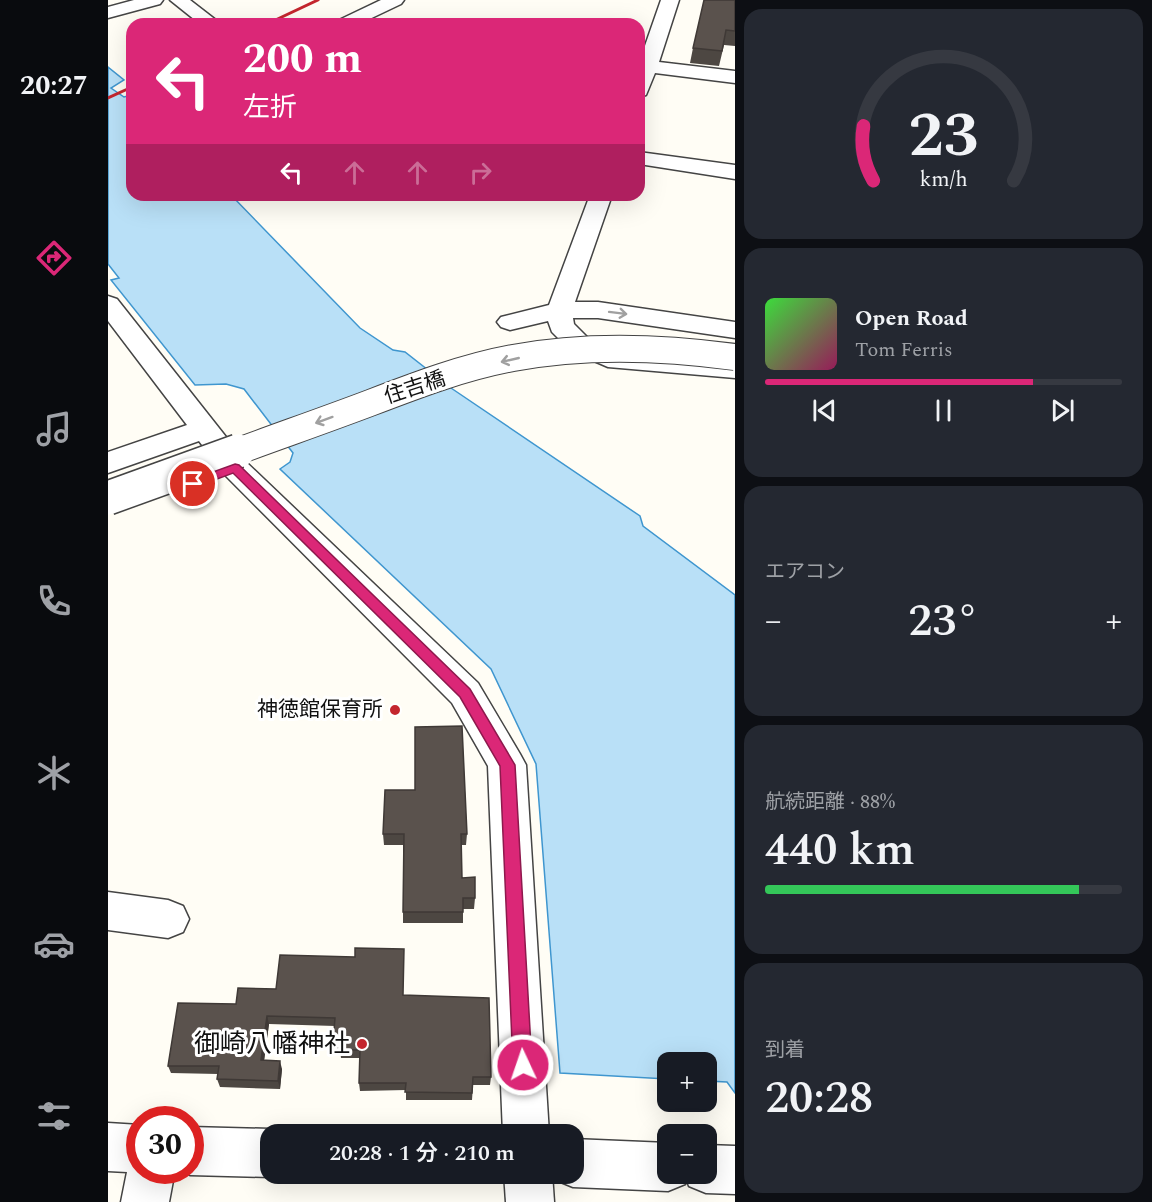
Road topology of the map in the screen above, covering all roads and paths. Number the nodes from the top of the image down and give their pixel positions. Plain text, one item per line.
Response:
1 (154, 0) edge
2 (179, 0) edge
3 (395, 0) edge
4 (670, 0) edge
5 (108, 13) edge
6 (204, 18) edge
7 (358, 18) edge
8 (648, 66) junction
9 (645, 74) edge
10 (735, 77) edge
11 (645, 159) edge
12 (735, 171) edge
13 (599, 201) edge
14 (109, 306) edge
15 (560, 310) junction
16 (510, 322) dead end
17 (735, 330) edge
18 (735, 342) edge
19 (735, 357) edge
20 (735, 370) edge
21 (205, 429) junction
22 (108, 463) edge
23 (235, 468) junction
24 (108, 477) edge
25 (108, 498) edge
26 (108, 515) edge
27 (108, 911) edge
28 (168, 919) dead end
29 (525, 1124) edge
30 (108, 1148) edge
31 (126, 1149) edge
32 (204, 1151) edge
33 (260, 1153) edge
34 (584, 1163) edge
35 (657, 1167) edge
36 (148, 1184) edge
37 (529, 1184) edge
38 (145, 1202) edge
39 (530, 1202) edge

1 - 5 street
2 - 6 street
3 - 7 street
4 - 8 street
8 - 9 street
8 - 10 street
11 - 12 street
13 - 15 street
14 - 21 street
15 - 16 street
15 -> 17 street
15 - 20 street
18 - 24 street, 住吉橋
19 -> 25 street, 住吉橋, bridge
21 - 22 street
21 - 23 street
23 - 26 street
23 - 29 street
27 - 28 street
30 - 31 street
32 - 33 street
34 - 35 street
36 - 38 street
37 - 39 street

